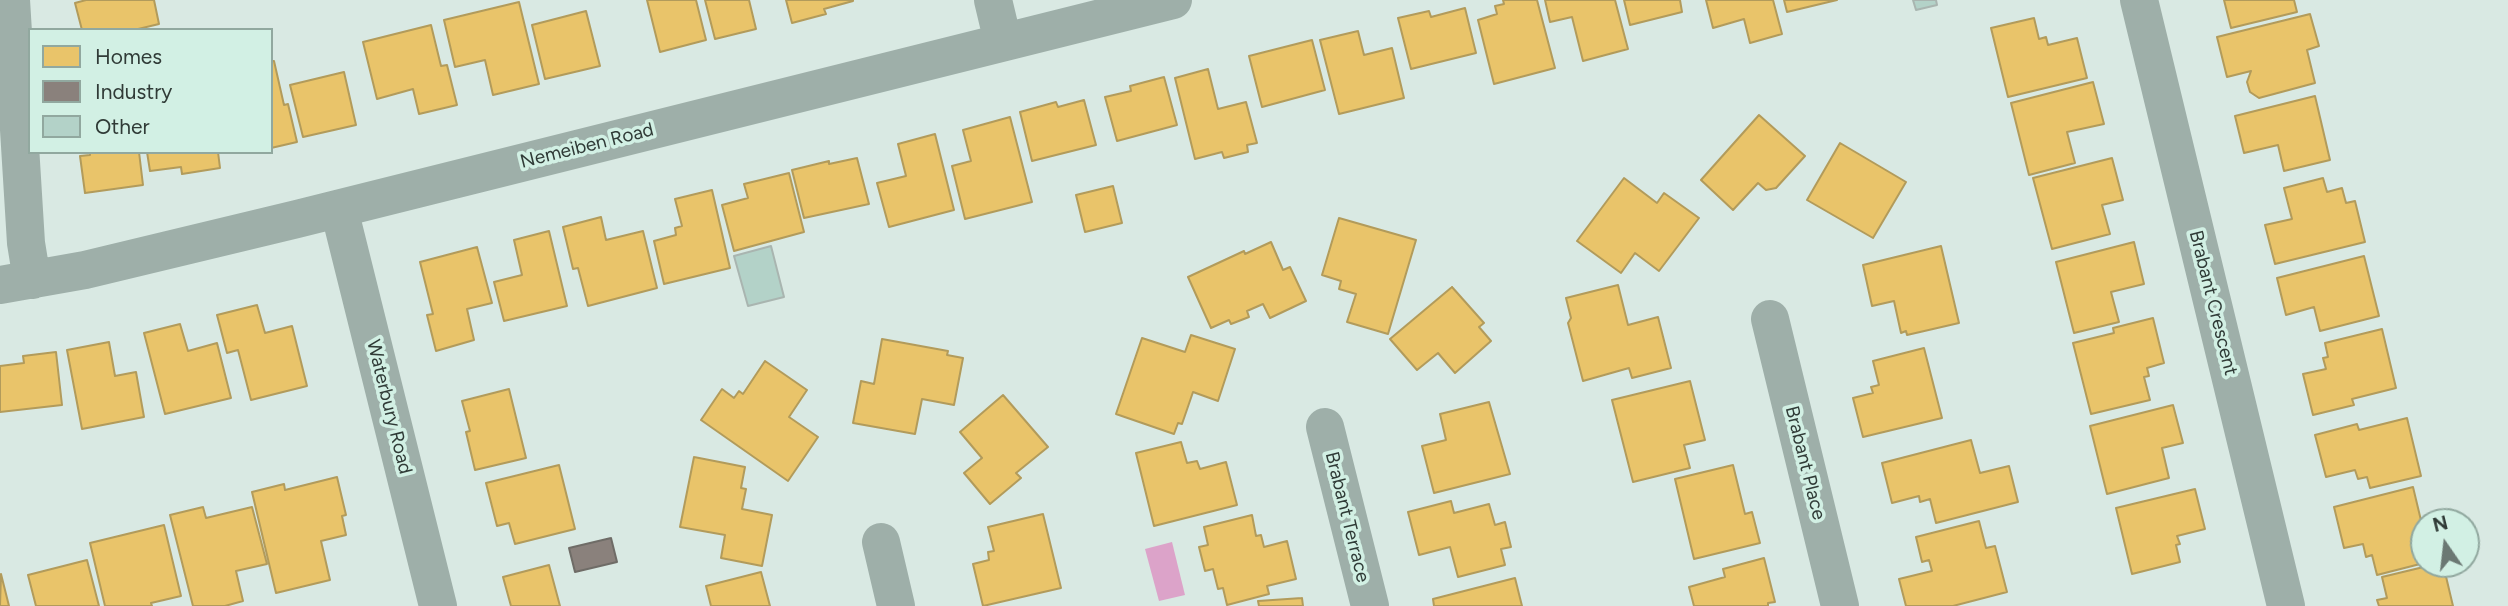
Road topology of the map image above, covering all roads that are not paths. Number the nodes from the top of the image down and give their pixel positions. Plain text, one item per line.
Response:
1 (10, 0) edge
2 (993, 0) edge
3 (1173, 0) edge
4 (2139, 0) edge
5 (1003, 42) junction
6 (339, 209) junction
7 (16, 283) edge
8 (1770, 319) dead end
9 (1325, 427) dead end
10 (881, 542) dead end
11 (438, 606) edge
12 (896, 606) edge
13 (1370, 606) edge
14 (1840, 606) edge
15 (2286, 606) edge

1 - 7 street
2 - 5 street
3 - 5 street, Nemeiben Road
4 - 15 street, Brabant Crescent
5 - 6 street, Nemeiben Road
6 - 7 street, Nemeiben Road
6 - 11 street, Waterbury Road
8 - 14 street, Brabant Place
9 - 13 street, Brabant Terrace
10 - 12 street

